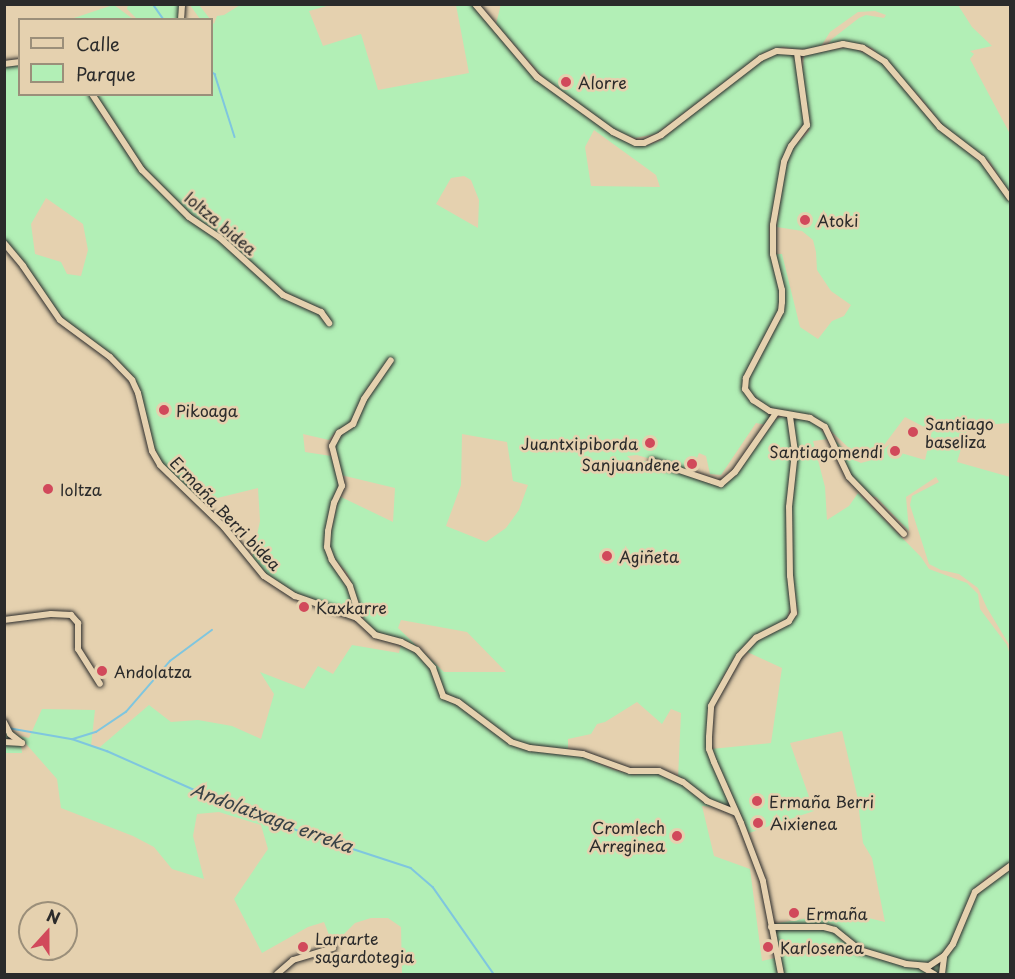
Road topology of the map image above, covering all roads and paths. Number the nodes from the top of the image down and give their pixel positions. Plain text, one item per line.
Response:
1 (475, 4) edge
2 (797, 52) junction
3 (93, 96) edge
4 (1011, 198) edge
5 (4, 243) edge
6 (329, 323) dead end
7 (391, 360) dead end
8 (776, 413) junction
9 (790, 416) junction
10 (652, 461) dead end
11 (904, 534) dead end
12 (357, 618) junction
13 (4, 620) edge
14 (100, 684) dead end
15 (8, 726) edge
16 (4, 742) edge
17 (735, 810) junction
18 (1011, 866) edge
19 (771, 927) junction
20 (333, 948) dead end
21 (944, 956) junction
22 (921, 967) junction
23 (277, 975) edge
24 (781, 975) edge
25 (934, 975) edge
26 (942, 975) edge

1 - 2 street
2 - 4 street
2 - 8 street
3 - 6 street, Ioltza bidea
5 - 12 street, Ermaña Berri bidea
7 - 12 street
8 - 9 street
8 - 10 street
9 - 11 street
9 - 17 street
12 - 17 street, Ermaña Berri bidea
13 - 14 street
15 - 16 street
17 - 19 street
18 - 21 street
19 - 22 street
19 - 24 street
20 - 23 street
21 - 22 street
21 - 26 street
22 - 25 street

